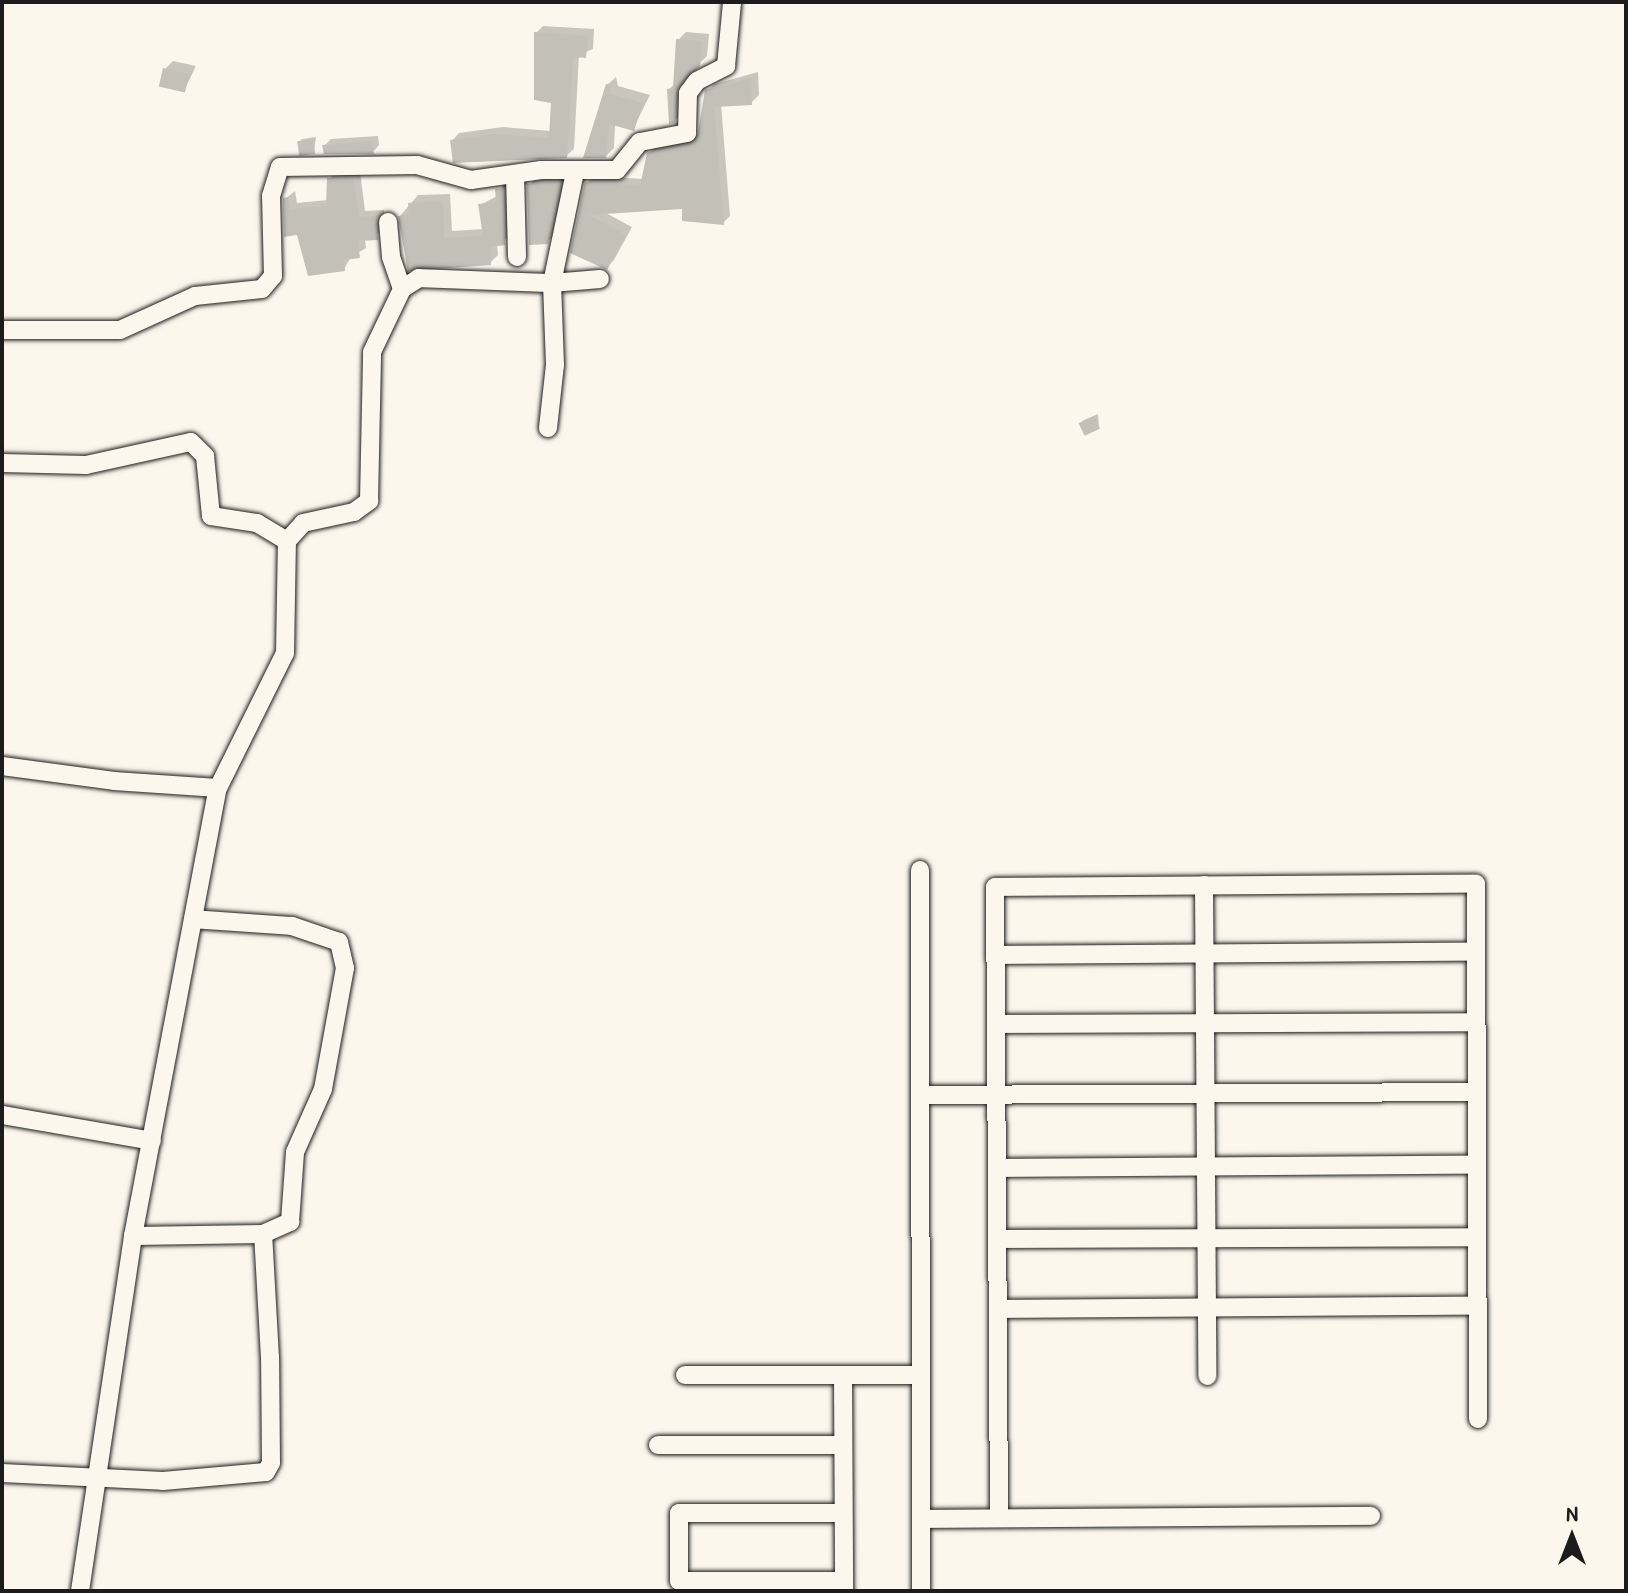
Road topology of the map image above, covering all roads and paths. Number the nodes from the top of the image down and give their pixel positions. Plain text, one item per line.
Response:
1 (732, 2) edge
2 (575, 172) junction
3 (515, 174) junction
4 (388, 222) dead end
5 (517, 257) dead end
6 (600, 279) dead end
7 (552, 283) junction
8 (402, 289) junction
9 (2, 330) edge
10 (548, 428) dead end
11 (2, 463) edge
12 (287, 541) junction
13 (2, 766) edge
14 (218, 788) junction
15 (920, 870) dead end
16 (1204, 885) junction
17 (193, 919) junction
18 (1476, 952) junction
19 (1204, 954) junction
20 (996, 955) junction
21 (1476, 1022) junction
22 (1205, 1023) junction
23 (996, 1024) junction
24 (1476, 1092) junction
25 (1205, 1094) junction
26 (920, 1095) junction
27 (996, 1095) junction
28 (2, 1115) edge
29 (152, 1141) junction
30 (1477, 1165) junction
31 (1206, 1167) junction
32 (997, 1168) junction
33 (263, 1234) junction
34 (133, 1236) junction
35 (1477, 1237) junction
36 (1206, 1238) junction
37 (997, 1239) junction
38 (1477, 1306) junction
39 (1206, 1308) junction
40 (998, 1309) junction
41 (685, 1375) dead end
42 (843, 1375) junction
43 (920, 1375) junction
44 (1207, 1376) dead end
45 (1478, 1419) dead end
46 (658, 1445) dead end
47 (843, 1445) junction
48 (2, 1473) edge
49 (98, 1477) junction
50 (843, 1513) junction
51 (1371, 1516) dead end
52 (999, 1518) junction
53 (921, 1519) junction
54 (844, 1586) edge
55 (80, 1591) edge
56 (921, 1591) edge

1 - 2 street
2 - 3 street
2 - 7 street
3 - 5 street
3 - 9 street
4 - 8 street
6 - 7 street
7 - 8 street
7 - 10 street
8 - 12 street
11 - 12 street
12 - 14 street
13 - 14 street
14 - 17 street
15 - 26 street
16 - 18 street
16 - 19 street
16 - 20 street
17 - 29 street
17 - 33 street
18 - 19 street
18 - 21 street
19 - 20 street
19 - 22 street
20 - 23 street
21 - 22 street
21 - 24 street
22 - 23 street
22 - 25 street
23 - 27 street
24 - 25 street
24 - 30 street
25 - 27 street
25 - 31 street
26 - 27 street
26 - 43 street
27 - 32 street
28 - 29 street
29 - 34 street
30 - 31 street
30 - 35 street
31 - 32 street
31 - 36 street
32 - 37 street
33 - 34 street
33 - 49 street
34 - 49 street
35 - 36 street
35 - 38 street
36 - 37 street
36 - 39 street
37 - 40 street
38 - 39 street
38 - 45 street
39 - 40 street
39 - 44 street
40 - 52 street
41 - 42 street
42 - 43 street
42 - 47 street
43 - 53 street
46 - 47 street
47 - 50 street
48 - 49 street
49 - 55 street
50 - 54 street
50 - 54 street
51 - 52 street
52 - 53 street
53 - 56 street

